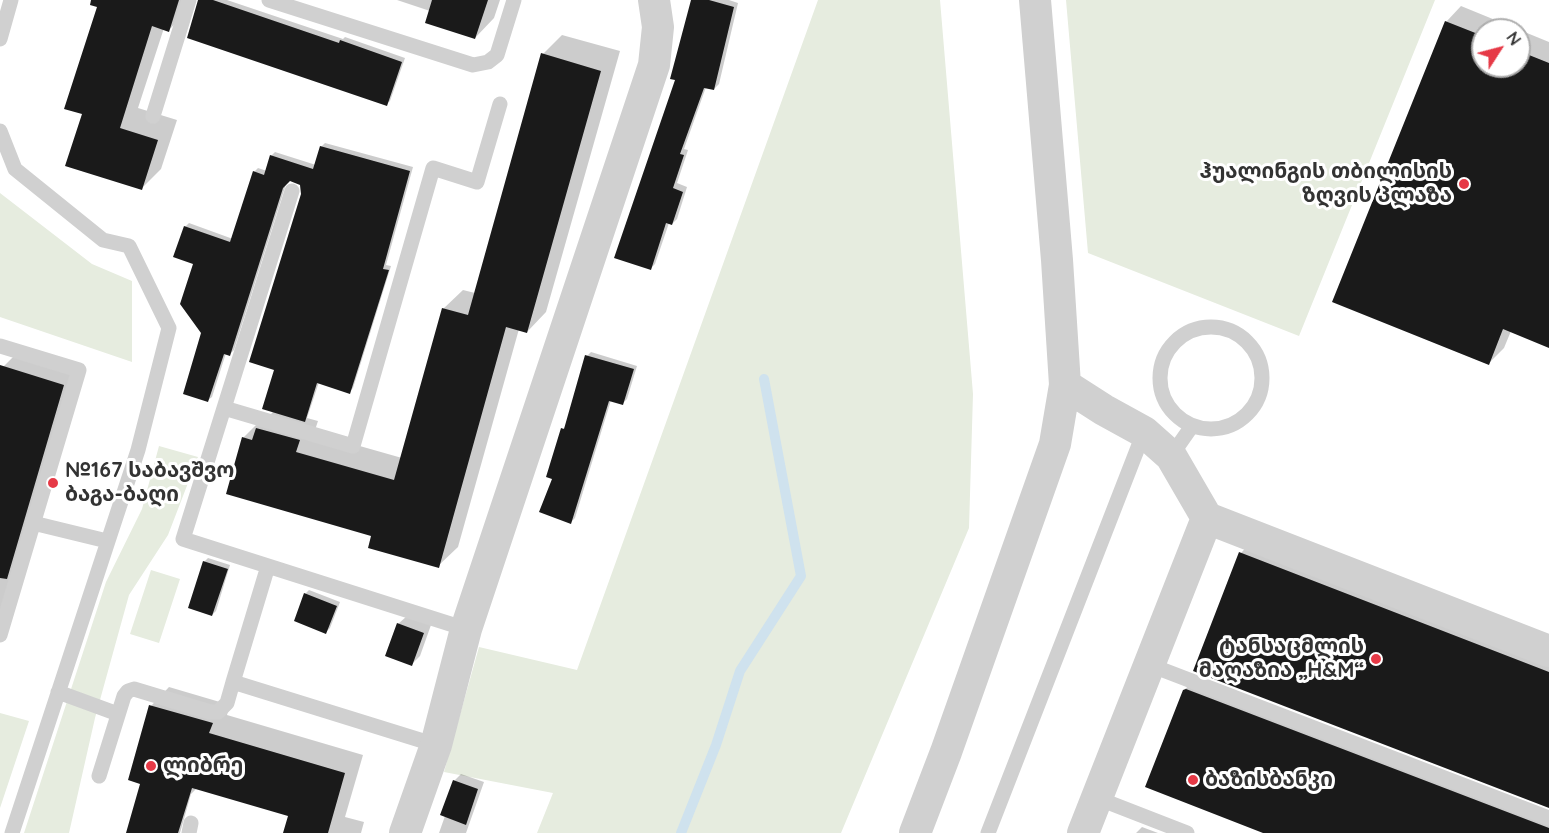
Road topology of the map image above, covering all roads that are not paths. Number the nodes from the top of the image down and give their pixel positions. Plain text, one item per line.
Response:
1 (10, 0) edge
2 (189, 0) edge
3 (269, 0) edge
4 (514, 0) edge
5 (654, 0) edge
6 (1035, 0) edge
7 (0, 39) edge
8 (500, 104) dead end
9 (153, 116) dead end
10 (0, 131) edge
11 (292, 191) dead end
12 (0, 346) edge
13 (1065, 385) junction
14 (224, 408) junction
15 (1192, 426) junction
16 (1144, 432) junction
17 (1171, 456) junction
18 (1207, 518) junction
19 (33, 523) junction
20 (107, 541) junction
21 (268, 567) junction
22 (466, 629) junction
23 (0, 635) edge
24 (1549, 651) edge
25 (1150, 665) junction
26 (233, 682) junction
27 (58, 692) junction
28 (118, 714) junction
29 (436, 745) junction
30 (99, 776) dead end
31 (1097, 798) junction
32 (1549, 818) edge
33 (12, 833) edge
34 (405, 833) edge
35 (915, 833) edge
36 (988, 833) edge
37 (1083, 833) edge
38 (1186, 833) edge

1 - 7 lane
2 - 9 lane
3 - 4 lane
5 - 22 street
6 - 13 street
8 - 14 lane
10 - 20 lane
11 - 14 lane
12 - 19 lane
13 - 16 street
13 - 35 street
14 - 21 lane
15 - 15 lane
15 - 17 lane
16 - 17 street
16 - 36 lane
17 - 18 street
18 - 24 street
18 - 25 street
19 - 20 lane
19 - 23 lane
20 - 27 lane
21 - 22 lane
21 - 26 lane
22 - 29 street
25 - 31 street
25 - 32 lane
26 - 28 lane
26 - 29 lane
27 - 28 lane
27 - 33 lane
28 - 30 lane
29 - 34 street
31 - 37 street
31 - 38 lane

